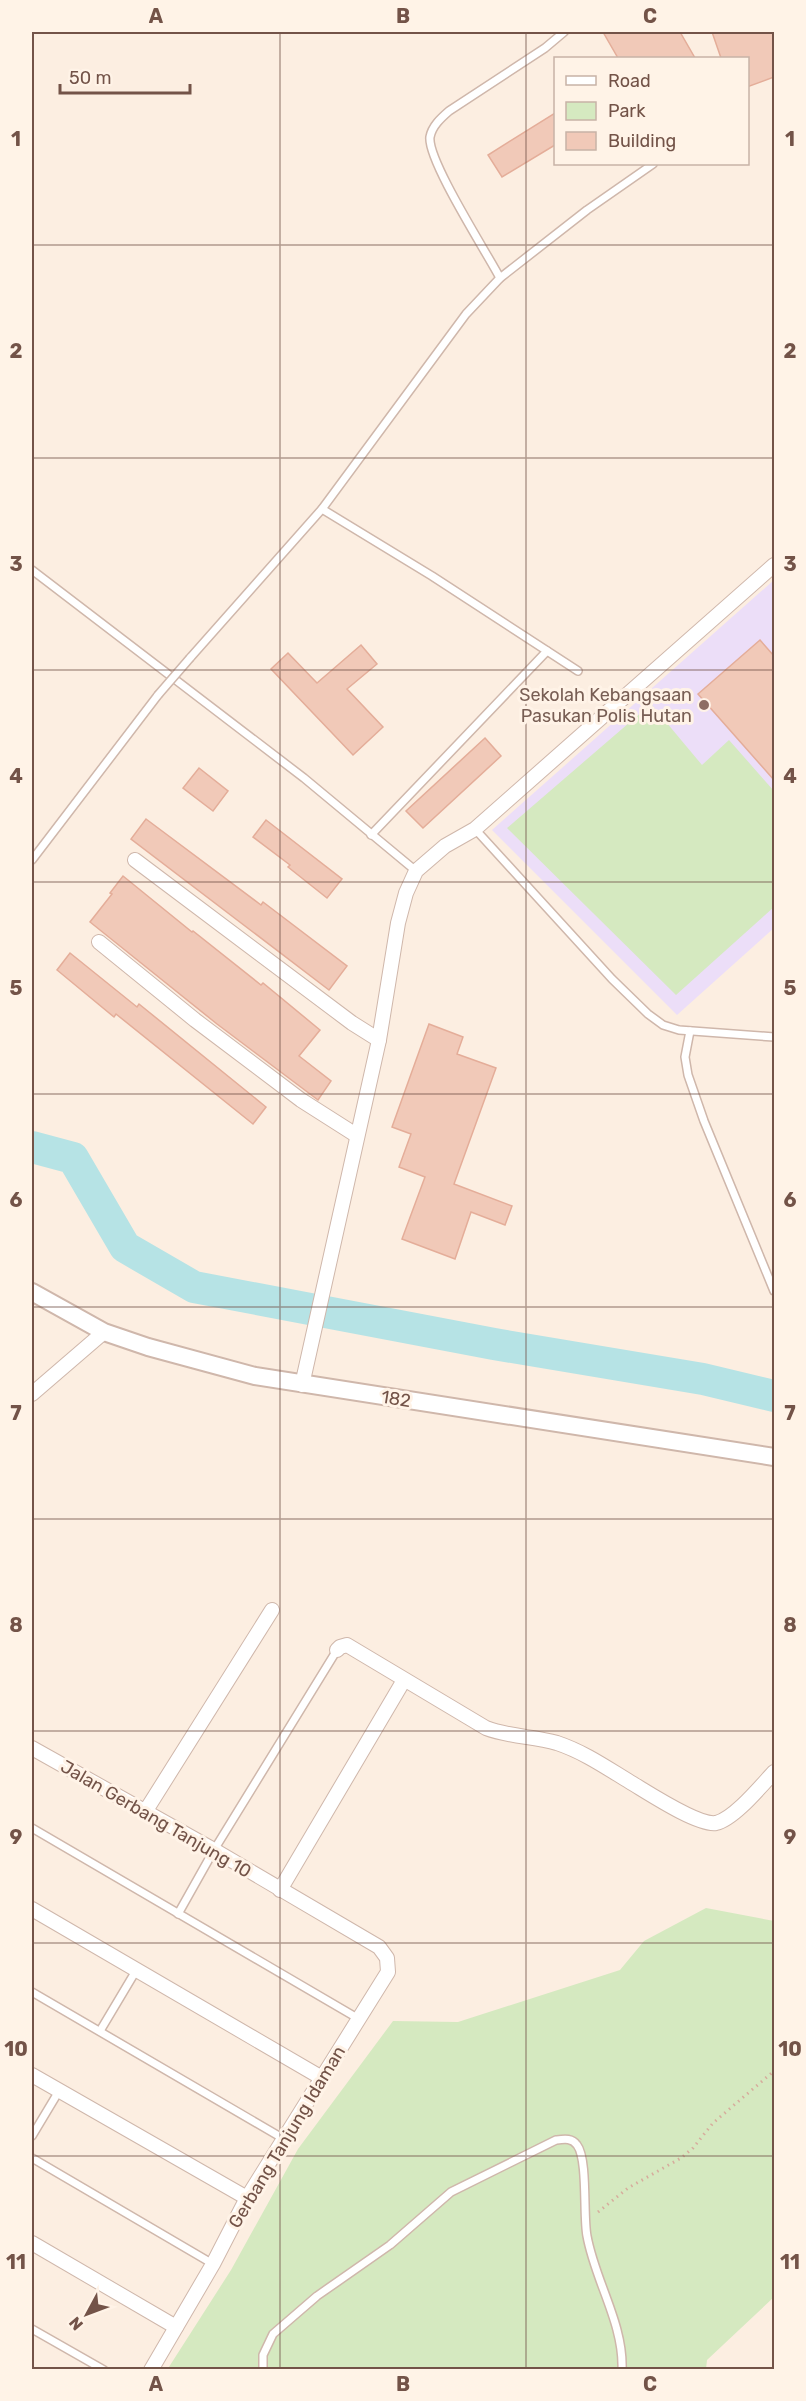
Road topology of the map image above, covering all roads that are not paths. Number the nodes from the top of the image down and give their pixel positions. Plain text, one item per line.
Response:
1 (564, 32) edge
2 (651, 165) edge
3 (500, 278) junction
4 (322, 509) junction
5 (774, 565) edge
6 (32, 570) edge
7 (547, 651) junction
8 (578, 671) dead end
9 (475, 829) junction
10 (371, 835) junction
11 (32, 860) edge
12 (135, 860) dead end
13 (416, 871) junction
14 (99, 942) dead end
15 (690, 1031) junction
16 (774, 1037) edge
17 (379, 1040) junction
18 (356, 1135) junction
19 (774, 1291) edge
20 (32, 1292) edge
21 (104, 1332) junction
22 (302, 1385) junction
23 (32, 1394) edge
24 (774, 1457) edge
25 (272, 1610) dead end
26 (337, 1650) joint
27 (404, 1680) junction
28 (32, 1749) edge
29 (774, 1772) edge
30 (145, 1812) junction
31 (32, 1828) edge
32 (214, 1850) junction
33 (280, 1890) junction
34 (32, 1909) edge
35 (178, 1914) junction
36 (380, 1947) joint
37 (137, 1969) junction
38 (32, 1992) edge
39 (359, 2019) junction
40 (100, 2031) junction
41 (32, 2075) edge
42 (322, 2078) junction
43 (59, 2091) junction
44 (32, 2136) edge
45 (284, 2139) junction
46 (32, 2158) edge
47 (247, 2198) junction
48 (32, 2243) edge
49 (213, 2264) junction
50 (176, 2327) junction
51 (32, 2329) edge
52 (104, 2370) edge
53 (151, 2370) edge
54 (263, 2370) edge
55 (622, 2370) edge

1 - 3 lane
2 - 3 lane
3 - 4 lane
4 - 7 lane
4 - 11 lane, bridge
5 - 9 street
6 - 10 lane
7 - 8 lane
7 - 10 lane
9 - 13 street
9 - 15 lane
10 - 13 lane
12 - 17 street
13 - 17 street
14 - 18 street
15 - 16 lane
15 - 19 lane
17 - 18 street
18 - 22 street
20 - 21 street, 182
21 - 22 street, 182
21 - 23 street
22 - 24 street, 182
25 - 30 street
26 - 27 street
26 - 32 lane
27 - 29 street
27 - 33 street
28 - 30 street, Jalan Gerbang Tanjung 10
30 - 32 street, Jalan Gerbang Tanjung 10
31 - 35 lane
32 - 33 street, Jalan Gerbang Tanjung 10
32 - 35 lane
33 - 36 street, Jalan Gerbang Tanjung 10
34 - 37 street
35 - 39 lane
36 - 39 street, Gerbang Tanjung Idaman
37 - 40 lane
37 - 42 street
38 - 40 lane
39 - 42 street, Gerbang Tanjung Idaman
40 - 45 lane
41 - 43 street
42 - 45 street, Gerbang Tanjung Idaman
43 - 44 lane
43 - 47 street
45 - 47 street, Gerbang Tanjung Idaman
46 - 49 lane
47 - 49 street, Gerbang Tanjung Idaman
48 - 50 street
49 - 50 street, Gerbang Tanjung Idaman
50 - 53 street, Gerbang Tanjung Idaman
51 - 52 lane
54 - 55 lane

